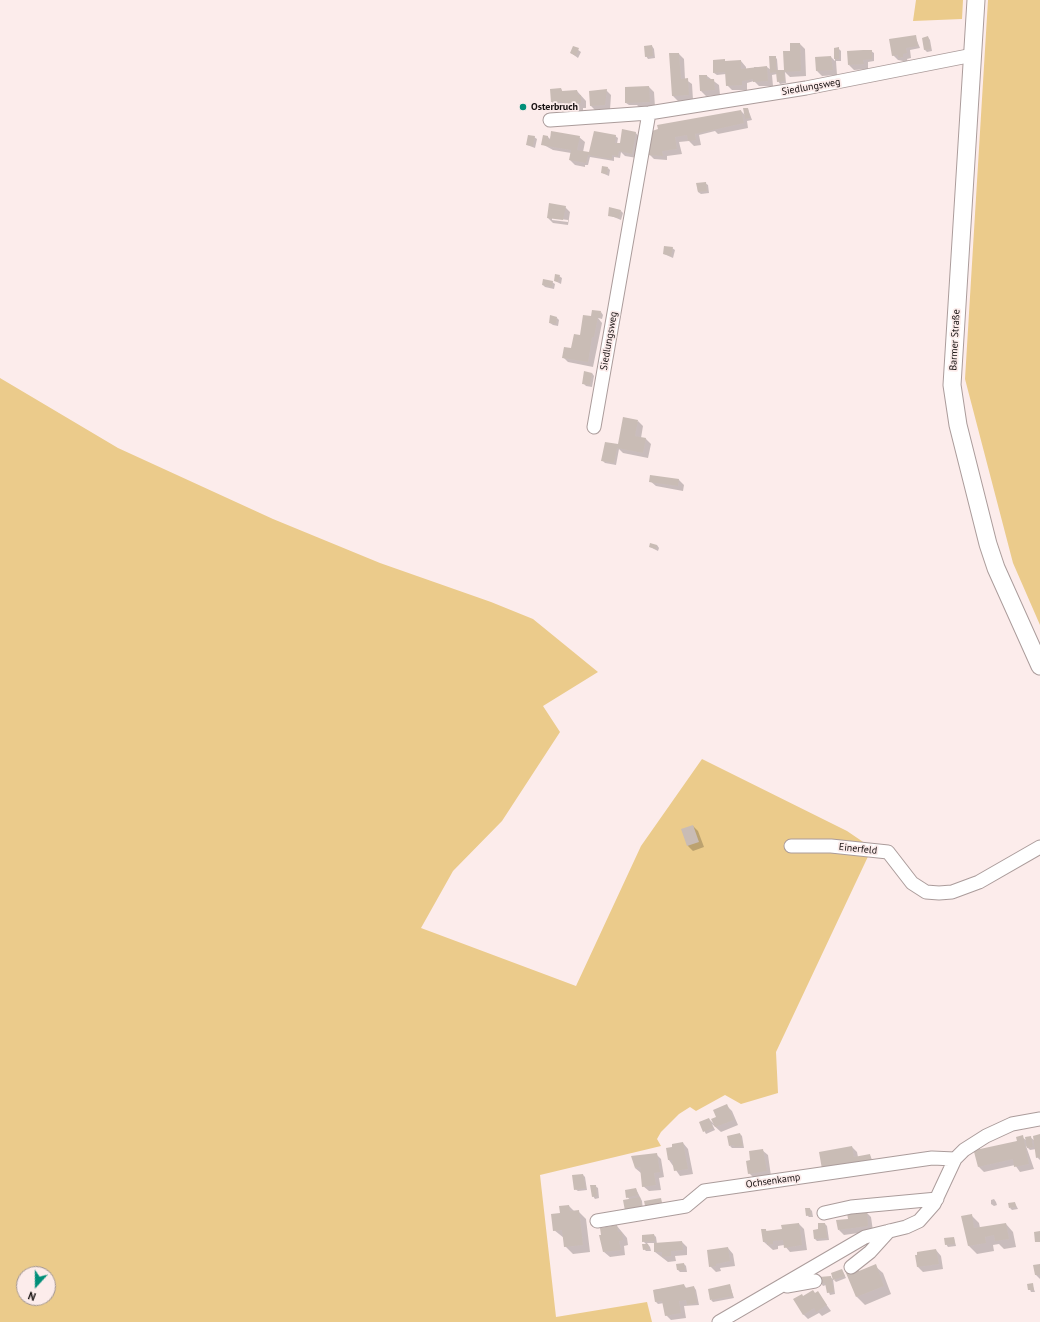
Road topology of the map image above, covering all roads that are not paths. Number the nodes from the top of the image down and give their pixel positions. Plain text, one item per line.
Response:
1 (976, 0) edge
2 (973, 55) junction
3 (649, 114) junction
4 (550, 120) dead end
5 (594, 426) dead end
6 (1040, 666) edge
7 (792, 846) dead end
8 (1040, 847) edge
9 (1040, 1119) edge
10 (955, 1159) junction
11 (937, 1199) junction
12 (824, 1213) dead end
13 (597, 1221) dead end
14 (889, 1231) junction
15 (851, 1267) dead end
16 (814, 1282) dead end
17 (779, 1288) junction
18 (719, 1322) edge

1 - 2 main road, Barmer Straße
2 - 3 street, Siedlungsweg
2 - 6 main road, Barmer Straße
3 - 4 street, Siedlungsweg
3 - 5 street, Siedlungsweg
7 - 8 street, Einerfeld
9 - 10 street
10 - 11 street
10 - 13 street, Ochsenkamp
11 - 12 street
11 - 14 street
14 - 15 street
14 - 17 street
16 - 17 street
17 - 18 street

